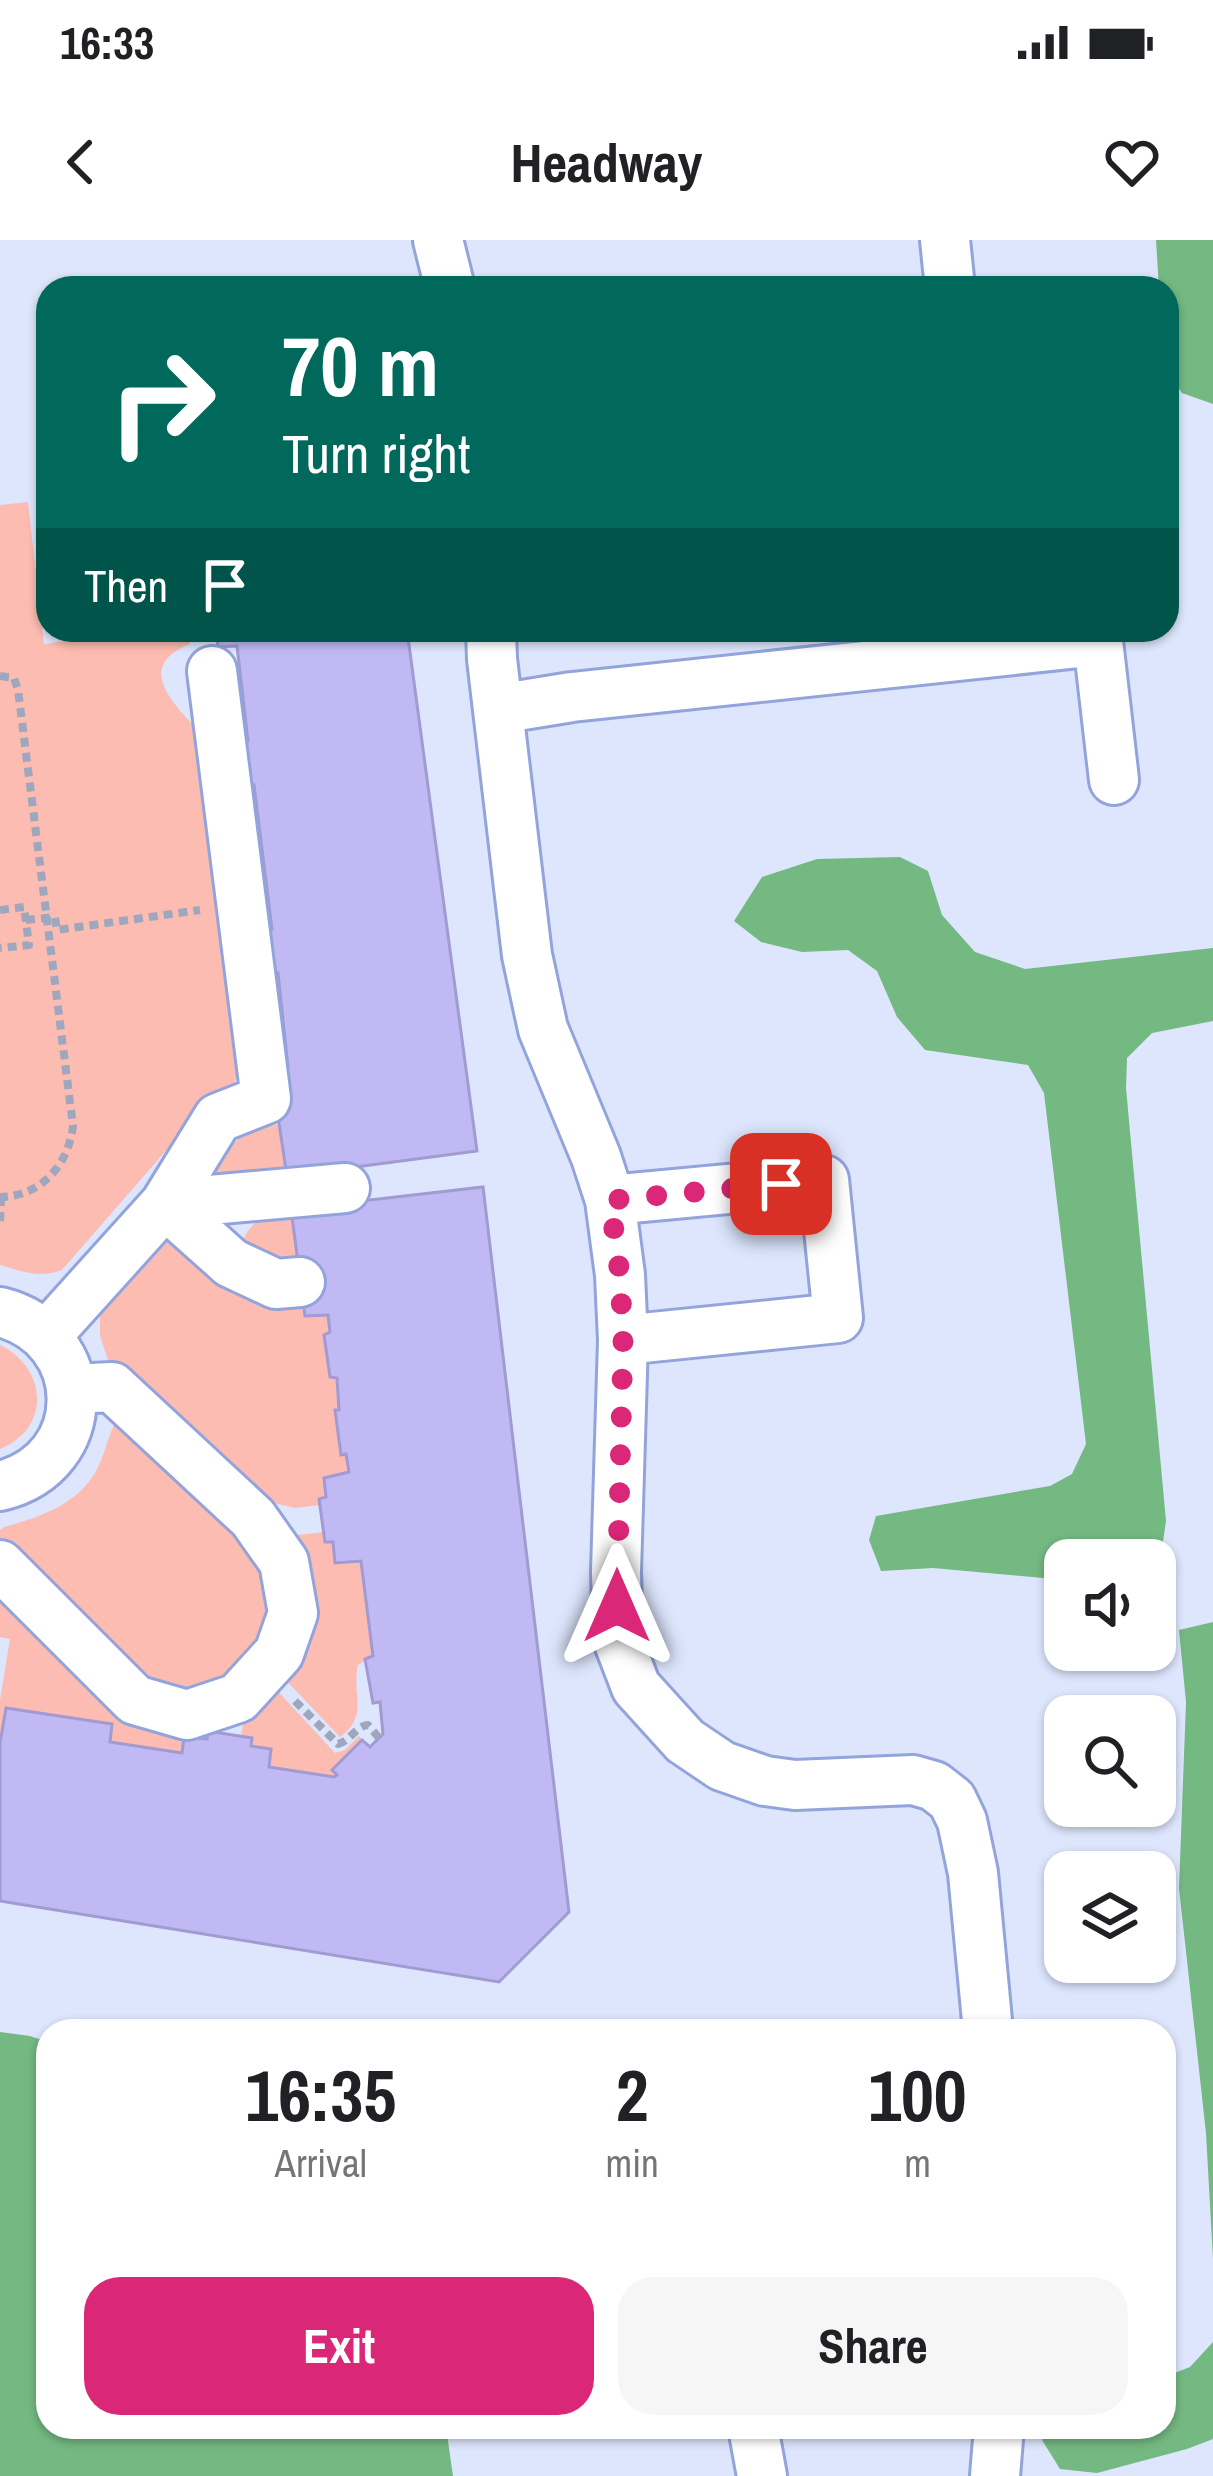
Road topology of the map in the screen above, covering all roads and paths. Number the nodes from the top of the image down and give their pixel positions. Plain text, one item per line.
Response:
1 (438, 240) edge
2 (945, 240) edge
3 (448, 276) edge
4 (949, 276) edge
5 (492, 642) edge
6 (981, 642) edge
7 (1098, 642) edge
8 (212, 671) dead end
9 (0, 676) edge
10 (498, 710) junction
11 (1114, 780) dead end
12 (204, 909) dead end
13 (0, 910) edge
14 (46, 918) junction
15 (26, 920) junction
16 (0, 948) edge
17 (345, 1188) dead end
18 (1, 1198) edge
19 (610, 1200) junction
20 (165, 1204) junction
21 (0, 1222) edge
22 (300, 1282) dead end
23 (0, 1312) edge
24 (46, 1336) junction
25 (623, 1340) junction
26 (72, 1389) junction
27 (0, 1486) edge
28 (0, 1565) edge
29 (263, 1671) junction
30 (379, 1738) dead end
31 (987, 2019) edge
32 (755, 2439) edge
33 (998, 2439) edge
34 (762, 2476) edge
35 (995, 2476) edge

1 - 3 street
2 - 4 street
5 - 10 street
6 - 10 street
7 - 11 street
8 - 20 street
9 - 14 path
10 - 19 street
12 - 14 path
13 - 15 path
14 - 15 path
14 - 18 path
15 - 16 path
17 - 20 street
18 - 21 path
19 - 25 street
19 - 25 street
20 - 22 street
20 - 24 street
23 - 24 street
24 - 26 street
25 - 31 street
26 - 27 street
26 - 29 street
28 - 29 street
29 - 30 path
32 - 34 street
33 - 35 street

